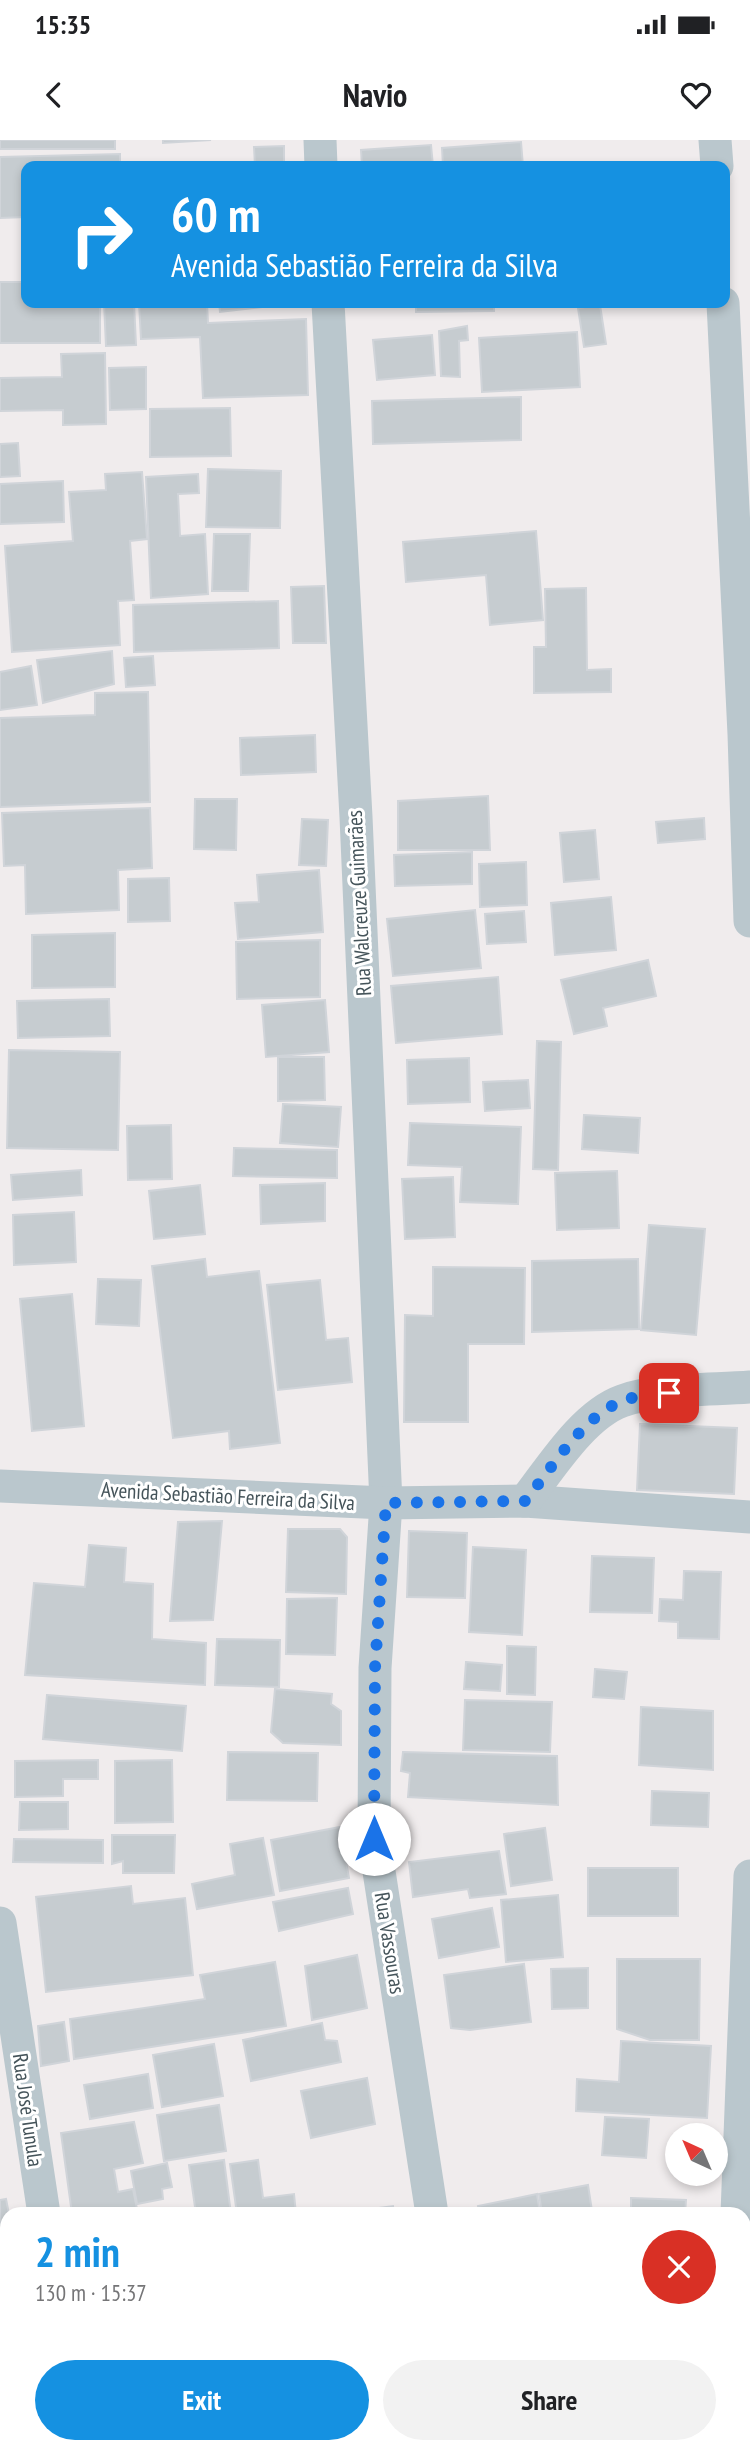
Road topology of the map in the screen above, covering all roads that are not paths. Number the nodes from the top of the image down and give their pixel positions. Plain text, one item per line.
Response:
1 (320, 140) edge
2 (715, 140) edge
3 (321, 161) edge
4 (717, 161) edge
5 (328, 308) edge
6 (723, 308) edge
7 (750, 921) edge
8 (750, 1387) edge
9 (0, 1486) edge
10 (525, 1501) junction
11 (386, 1503) junction
12 (750, 1517) edge
13 (750, 1876) edge
14 (0, 1923) edge
15 (43, 2207) edge
16 (431, 2207) edge
17 (737, 2207) edge

1 - 3 street
2 - 4 street
5 - 11 street, Rua Walcreuze Guimarães
6 - 7 street
8 - 10 street
9 - 11 street, Avenida Sebastião Ferreira da Silva
10 - 11 street, Avenida Sebastião Ferreira da Silva
10 - 12 street, Avenida Sebastião Ferreira da Silva
11 - 16 street, Rua Vassouras
13 - 17 street
14 - 15 street, Rua José Tunula

